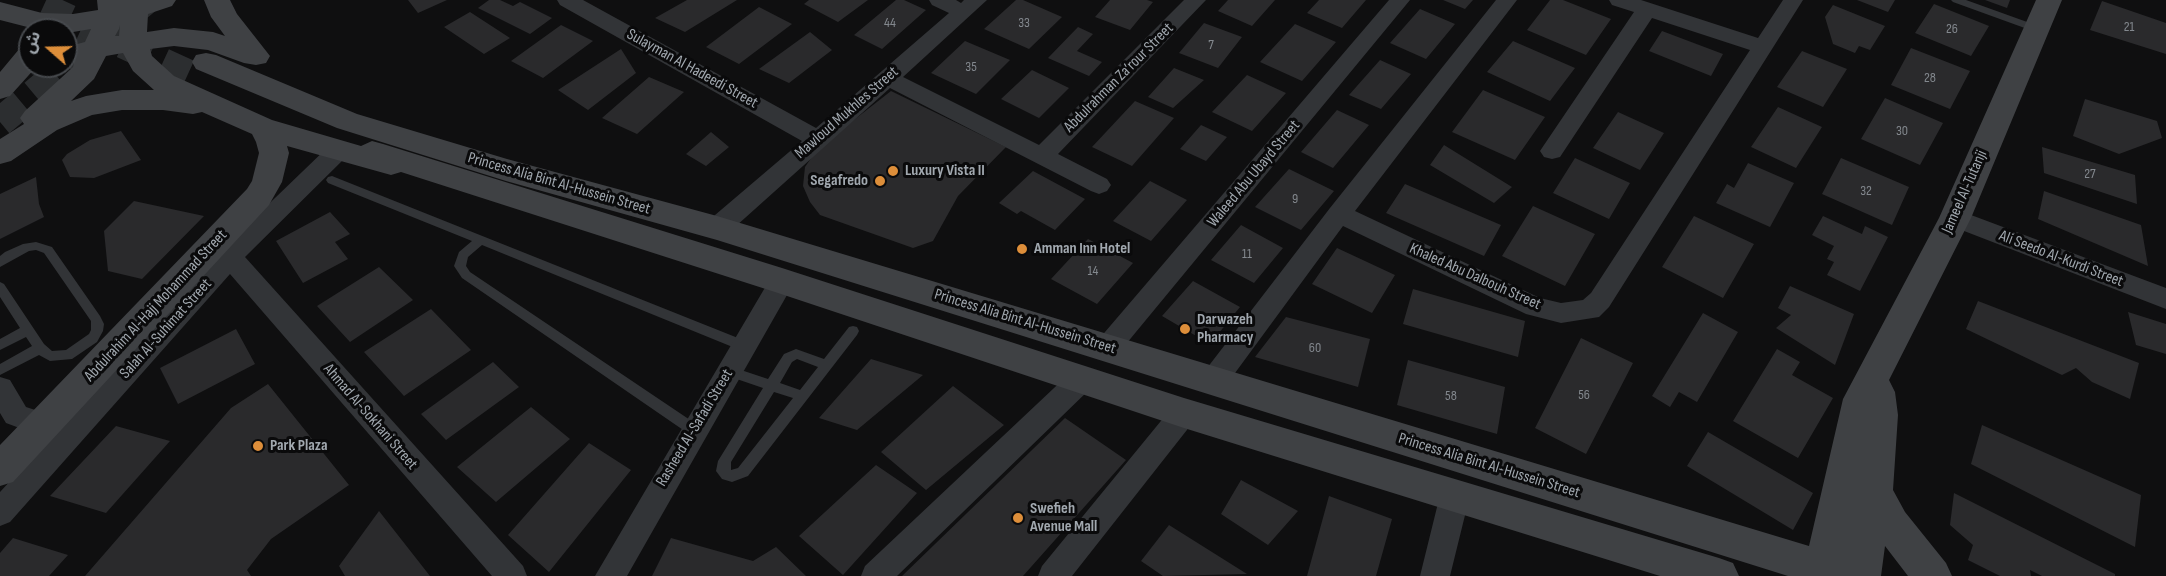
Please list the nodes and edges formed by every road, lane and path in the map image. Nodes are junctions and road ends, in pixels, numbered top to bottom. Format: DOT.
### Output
graph roads {
  1 [pos="163,0"];
  2 [pos="217,0"];
  3 [pos="567,0"];
  4 [pos="939,0"];
  5 [pos="1196,0"];
  6 [pos="1400,0"];
  7 [pos="1507,0"];
  8 [pos="1619,0"];
  9 [pos="1792,0"];
  10 [pos="1956,0"];
  11 [pos="2049,0"];
  12 [pos="970,6"];
  13 [pos="122,7"];
  14 [pos="1647,9"];
  15 [pos="23,14"];
  16 [pos="2037,29"];
  17 [pos="134,42"];
  18 [pos="1763,47"];
  19 [pos="96,48"];
  20 [pos="78,53"];
  21 [pos="257,61"];
  22 [pos="197,68"];
  23 [pos="18,69"];
  24 [pos="18,77"];
  25 [pos="888,78"];
  26 [pos="3,86"];
  27 [pos="216,106"];
  28 [pos="262,127"];
  29 [pos="817,139"];
  30 [pos="0,149"];
  31 [pos="338,151"];
  32 [pos="1552,151"];
  33 [pos="0,153"];
  34 [pos="1042,155"];
  35 [pos="332,180"];
  36 [pos="499,180"];
  37 [pos="1099,185"];
  38 [pos="1340,214"];
  39 [pos="1955,218"];
  40 [pos="717,228"];
  41 [pos="481,240"];
  42 [pos="230,257"];
  43 [pos="0,262"];
  44 [pos="782,281"];
  45 [pos="0,287"];
  46 [pos="2166,299"];
  47 [pos="28,330"];
  48 [pos="853,331"];
  49 [pos="0,345"];
  50 [pos="744,346"];
  51 [pos="1108,347"];
  52 [pos="40,348"];
  53 [pos="80,364"];
  54 [pos="827,365"];
  55 [pos="0,370"];
  56 [pos="729,371"];
  57 [pos="1081,380"];
  58 [pos="1214,380"];
  59 [pos="1872,381"];
  60 [pos="771,385"];
  61 [pos="0,388"];
  62 [pos="803,396"];
  63 [pos="1184,413"];
  64 [pos="57,430"];
  65 [pos="694,430"];
  66 [pos="0,470"];
  67 [pos="1874,492"];
  68 [pos="1455,495"];
  69 [pos="0,513"];
  70 [pos="1830,573"];
  71 [pos="512,576"];
  72 [pos="610,576"];
  73 [pos="876,576"];
  74 [pos="1053,576"];
  75 [pos="1435,576"];
  76 [pos="1719,576"];
  77 [pos="1861,576"];
  78 [pos="1932,576"];
  1 -- 13 [label="street"];
  2 -- 21 [label="street"];
  3 -- 29 [label="street, Sulayman Al Hadeedi Street"];
  4 -- 12 [label="street"];
  5 -- 34 [label="street, Abdulrahman Za’rour Street"];
  6 -- 51 [label="street, Waleed Abu Ubayd Street"];
  7 -- 38 [label="street"];
  8 -- 14 [label="street"];
  9 -- 18 [label="street, Khaled Abu Dalbouh Street"];
  10 -- 16 [label="lane"];
  11 -- 16 [label="street, Jameel Al-Tutanji"];
  12 -- 25 [label="street, Mawloud Mukhles Street"];
  13 -- 15 [label="street"];
  13 -- 17 [label="street"];
  13 -- 19 [label="street"];
  14 -- 18 [label="street"];
  14 -- 32 [label="street"];
  16 -- 39 [label="street, Jameel Al-Tutanji"];
  17 -- 19 [label="street"];
  17 -- 21 [label="street"];
  17 -- 27 [label="street"];
  18 -- 38 [label="street, Khaled Abu Dalbouh Street"];
  19 -- 20 [label="street"];
  19 -- 30 [label="street"];
  21 -- 36 [label="street"];
  22 -- 36 [label="street, Princess Alia Bint Al-Hussein Street"];
  23 -- 26 [label="street"];
  24 -- 26 [label="street"];
  25 -- 29 [label="street, Mawloud Mukhles Street"];
  25 -- 34 [label="street"];
  27 -- 28 [label="street"];
  27 -- 33 [label="street"];
  28 -- 31 [label="street"];
  28 -- 53 [label="street, Abdulrahim Al-Hajj Mohammad Street"];
  29 -- 40 [label="street, Mawloud Mukhles Street"];
  31 -- 36 [label="street"];
  31 -- 42 [label="street, Salah Al-Suhimat Street"];
  34 -- 37 [label="street"];
  35 -- 41 [label="lane"];
  36 -- 40 [label="street, Princess Alia Bint Al-Hussein Street"];
  36 -- 44 [label="street, Princess Alia Bint Al-Hussein Street"];
  38 -- 58 [label="street"];
  39 -- 46 [label="street, Ali Seedo Al-Kurdi Street"];
  39 -- 59 [label="street, Jameel Al-Tutanji"];
  40 -- 51 [label="street, Princess Alia Bint Al-Hussein Street"];
  41 -- 50 [label="lane"];
  41 -- 65 [label="lane"];
  42 -- 64 [label="street, Salah Al-Suhimat Street"];
  42 -- 71 [label="street, Ahmad Al-Sokhani Street"];
  43 -- 53 [label="lane"];
  44 -- 50 [label="street, Rasheed Al-Safadi Street"];
  44 -- 57 [label="street, Princess Alia Bint Al-Hussein Street"];
  45 -- 47 [label="lane"];
  47 -- 49 [label="lane"];
  47 -- 52 [label="lane"];
  48 -- 54 [label="lane"];
  50 -- 56 [label="street, Rasheed Al-Safadi Street"];
  51 -- 58 [label="street, Princess Alia Bint Al-Hussein Street"];
  52 -- 53 [label="lane"];
  52 -- 55 [label="lane"];
  53 -- 64 [label="street, Abdulrahim Al-Hajj Mohammad Street"];
  54 -- 60 [label="lane"];
  54 -- 62 [label="lane"];
  56 -- 60 [label="lane"];
  56 -- 65 [label="street, Rasheed Al-Safadi Street"];
  57 -- 63 [label="street, Princess Alia Bint Al-Hussein Street"];
  57 -- 73 [label="street"];
  58 -- 70 [label="street, Princess Alia Bint Al-Hussein Street"];
  59 -- 67 [label="street"];
  59 -- 70 [label="street, Jameel Al-Tutanji"];
  60 -- 62 [label="lane"];
  60 -- 62 [label="lane"];
  61 -- 64 [label="street"];
  63 -- 68 [label="street, Princess Alia Bint Al-Hussein Street"];
  63 -- 74 [label="street"];
  64 -- 66 [label="street, Abdulrahim Al-Hajj Mohammad Street"];
  64 -- 69 [label="street, Salah Al-Suhimat Street"];
  65 -- 72 [label="street, Rasheed Al-Safadi Street"];
  67 -- 77 [label="street"];
  67 -- 78 [label="street"];
  68 -- 75 [label="street"];
  68 -- 76 [label="street, Princess Alia Bint Al-Hussein Street"];
}
